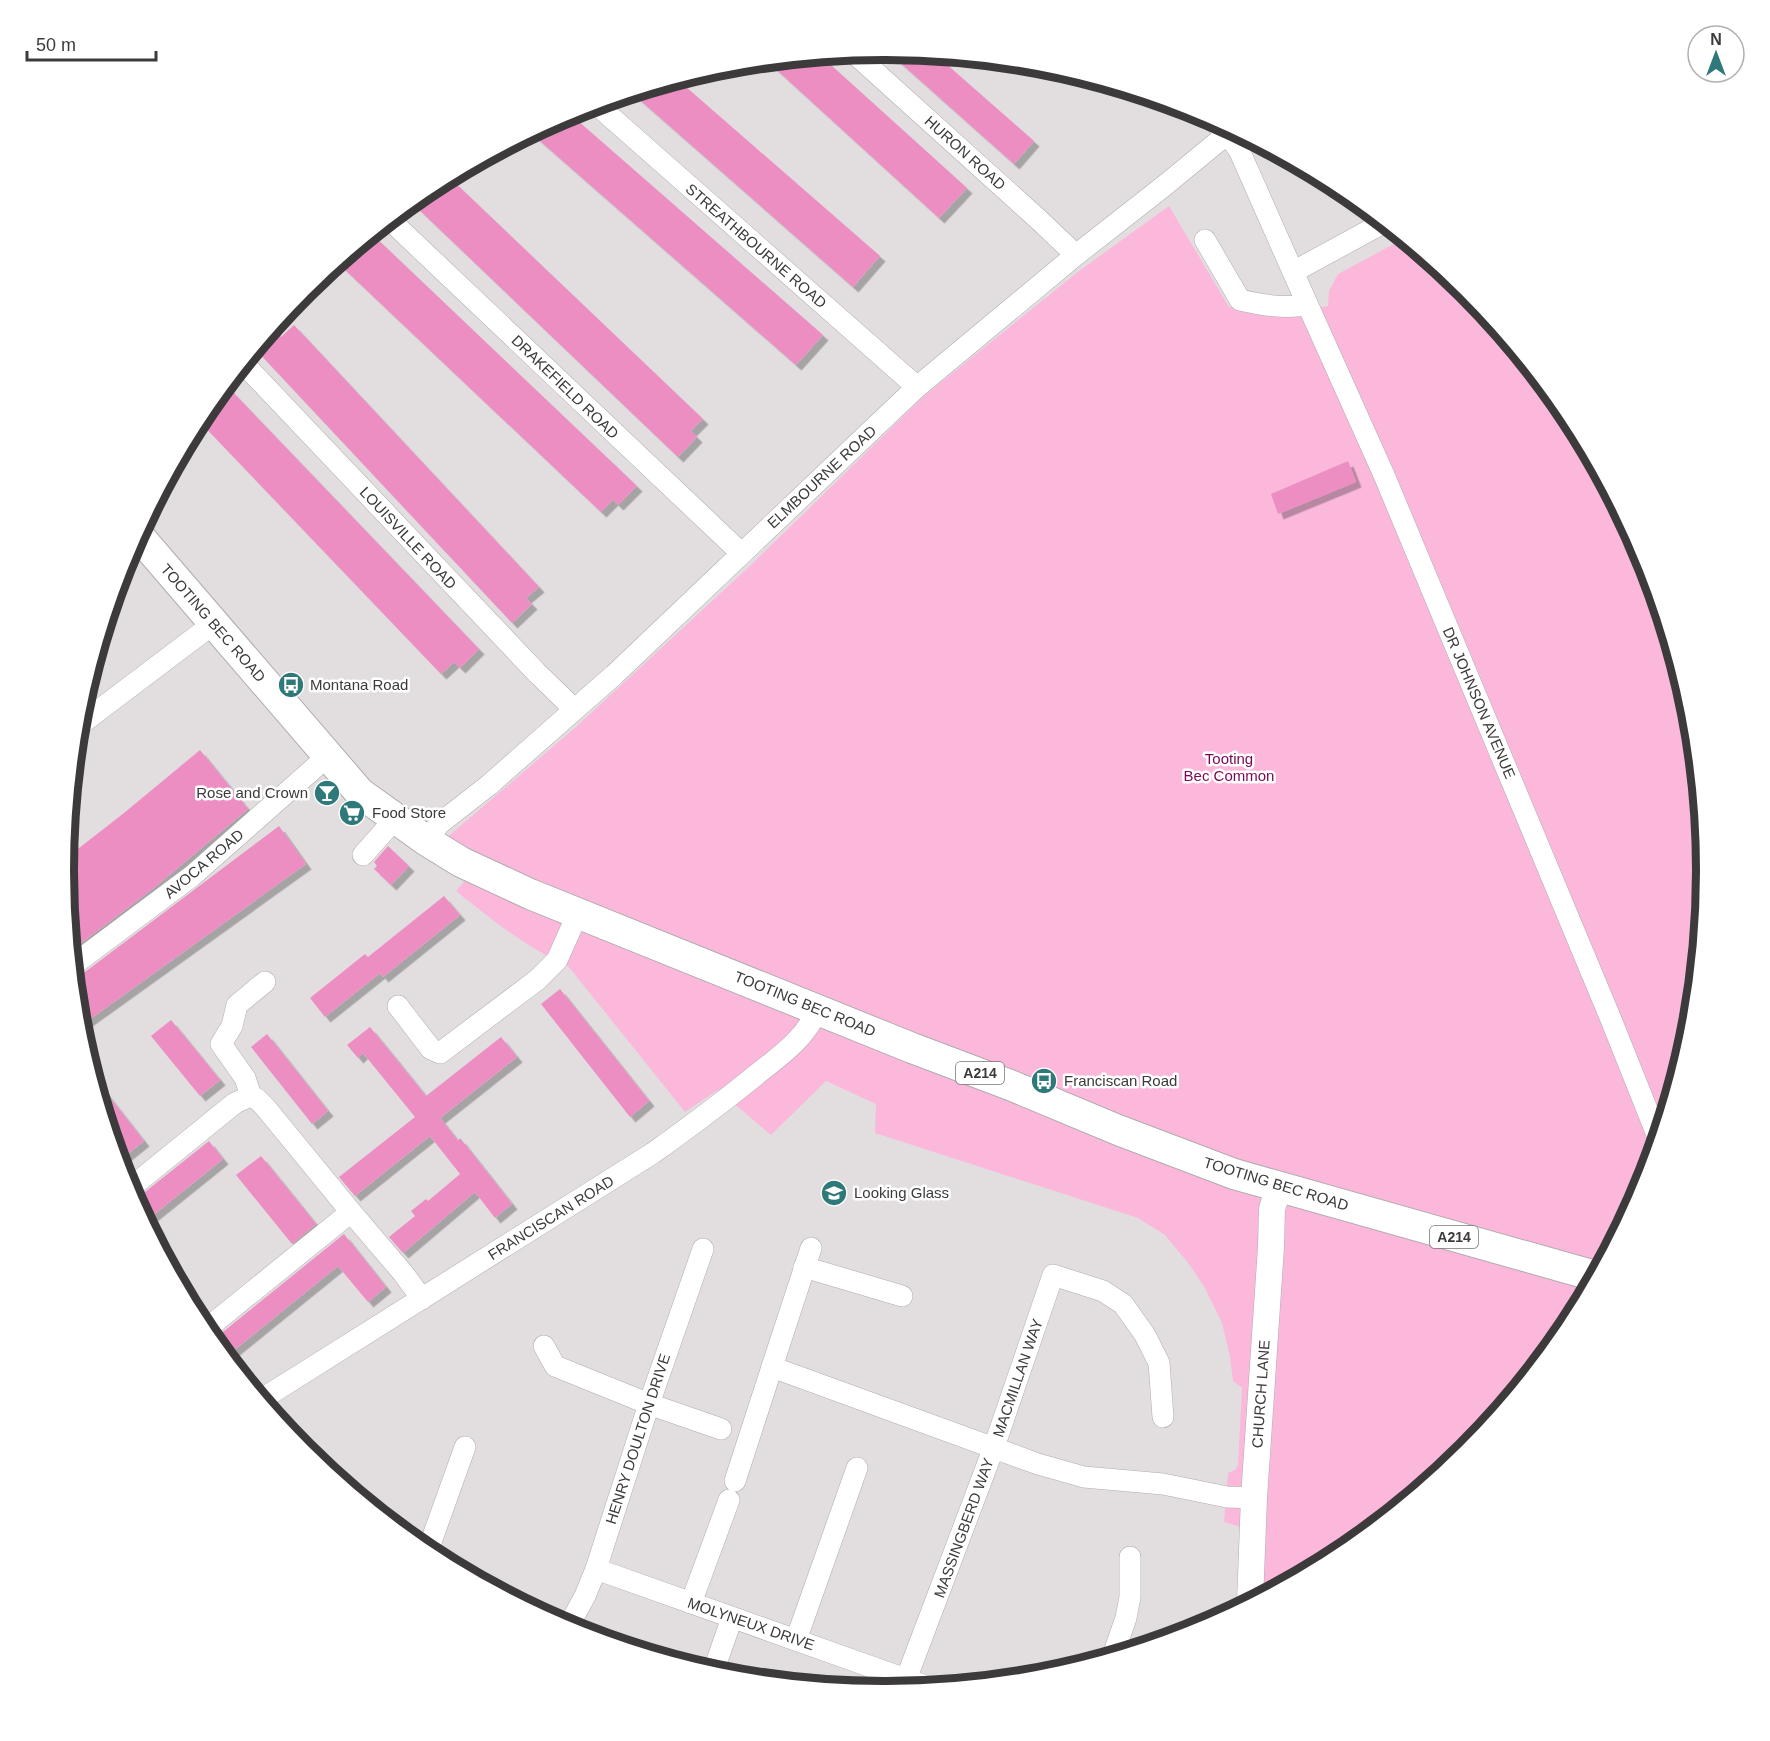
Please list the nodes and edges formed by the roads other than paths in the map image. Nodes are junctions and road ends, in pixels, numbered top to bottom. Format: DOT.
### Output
graph roads {
  1 [pos="864,61"];
  2 [pos="604,111"];
  3 [pos="1225,136"];
  4 [pos="1233,139"];
  5 [pos="395,225"];
  6 [pos="1377,226"];
  7 [pos="1205,240"];
  8 [pos="1076,255"];
  9 [pos="1293,272"];
  10 [pos="1307,305"];
  11 [pos="249,369"];
  12 [pos="916,387"];
  13 [pos="144,542"];
  14 [pos="741,553"];
  15 [pos="213,624"];
  16 [pos="574,709"];
  17 [pos="89,718"];
  18 [pos="328,756"];
  19 [pos="395,819"];
  20 [pos="426,841"];
  21 [pos="363,855"];
  22 [pos="578,912"];
  23 [pos="79,960"];
  24 [pos="265,982"];
  25 [pos="398,1006"];
  26 [pos="818,1009"];
  27 [pos="251,1096"];
  28 [pos="1654,1126"];
  29 [pos="137,1183"];
  30 [pos="1279,1186"];
  31 [pos="351,1212"];
  32 [pos="702,1249"];
  33 [pos="1588,1274"];
  34 [pos="902,1296"];
  35 [pos="422,1299"];
  36 [pos="213,1324"];
  37 [pos="544,1346"];
  38 [pos="772,1367"];
  39 [pos="268,1395"];
  40 [pos="649,1404"];
  41 [pos="1163,1417"];
  42 [pos="721,1429"];
  43 [pos="465,1447"];
  44 [pos="994,1447"];
  45 [pos="857,1468"];
  46 [pos="1254,1498"];
  47 [pos="432,1542"];
  48 [pos="1130,1557"];
  49 [pos="596,1569"];
  50 [pos="1250,1593"];
  51 [pos="691,1603"];
  52 [pos="572,1618"];
  53 [pos="732,1618"];
  54 [pos="796,1640"];
  55 [pos="1116,1647"];
  56 [pos="716,1663"];
  57 [pos="906,1680"];
  58 [pos="894,1681"];
  1 -- 8 [label="street, HURON ROAD"];
  2 -- 12 [label="street, STREATHBOURNE ROAD"];
  3 -- 8 [label="street, ELMBOURNE ROAD"];
  4 -- 9 [label="street, DR JOHNSON AVENUE"];
  5 -- 14 [label="street, DRAKEFIELD ROAD"];
  6 -- 9 [label="street"];
  7 -- 10 [label="street"];
  8 -- 12 [label="street, ELMBOURNE ROAD"];
  9 -- 10 [label="street, DR JOHNSON AVENUE"];
  10 -- 28 [label="street, DR JOHNSON AVENUE"];
  11 -- 16 [label="street, LOUISVILLE ROAD"];
  12 -- 14 [label="street, ELMBOURNE ROAD"];
  13 -- 15 [label="highway, TOOTING BEC ROAD / A214"];
  14 -- 16 [label="street, ELMBOURNE ROAD"];
  15 -- 17 [label="street"];
  15 -- 18 [label="highway, TOOTING BEC ROAD / A214"];
  16 -- 20 [label="street, ELMBOURNE ROAD"];
  18 -- 19 [label="highway, TOOTING BEC ROAD / A214"];
  18 -- 23 [label="street, AVOCA ROAD"];
  19 -- 20 [label="highway, TOOTING BEC ROAD / A214"];
  19 -- 21 [label="street"];
  20 -- 22 [label="highway, TOOTING BEC ROAD / A214"];
  22 -- 25 [label="street"];
  22 -- 26 [label="highway, TOOTING BEC ROAD / A214"];
  24 -- 27 [label="street"];
  26 -- 30 [label="highway, TOOTING BEC ROAD / A214"];
  26 -- 35 [label="street, FRANCISCAN ROAD"];
  27 -- 29 [label="street"];
  27 -- 31 [label="street"];
  30 -- 33 [label="highway, TOOTING BEC ROAD / A214"];
  30 -- 46 [label="main road, CHURCH LANE"];
  31 -- 35 [label="street"];
  31 -- 36 [label="street"];
  32 -- 40 [label="street, HENRY DOULTON DRIVE"];
  34 -- 38 [label="street"];
  35 -- 39 [label="street, FRANCISCAN ROAD"];
  37 -- 40 [label="street"];
  38 -- 44 [label="street, MACMILLAN WAY"];
  38 -- 51 [label="street"];
  40 -- 42 [label="street"];
  40 -- 49 [label="street, HENRY DOULTON DRIVE"];
  41 -- 44 [label="street, MACMILLAN WAY"];
  43 -- 47 [label="street"];
  44 -- 46 [label="street, MASSINGBERD WAY"];
  44 -- 57 [label="street, MASSINGBERD WAY"];
  45 -- 54 [label="street"];
  46 -- 50 [label="main road, CHURCH LANE"];
  48 -- 55 [label="street"];
  49 -- 51 [label="street, MOLYNEUX DRIVE"];
  49 -- 52 [label="street, HENRY DOULTON DRIVE"];
  51 -- 53 [label="street, MOLYNEUX DRIVE"];
  53 -- 54 [label="street, MOLYNEUX DRIVE"];
  53 -- 56 [label="street"];
  54 -- 58 [label="street, MOLYNEUX DRIVE"];
}
